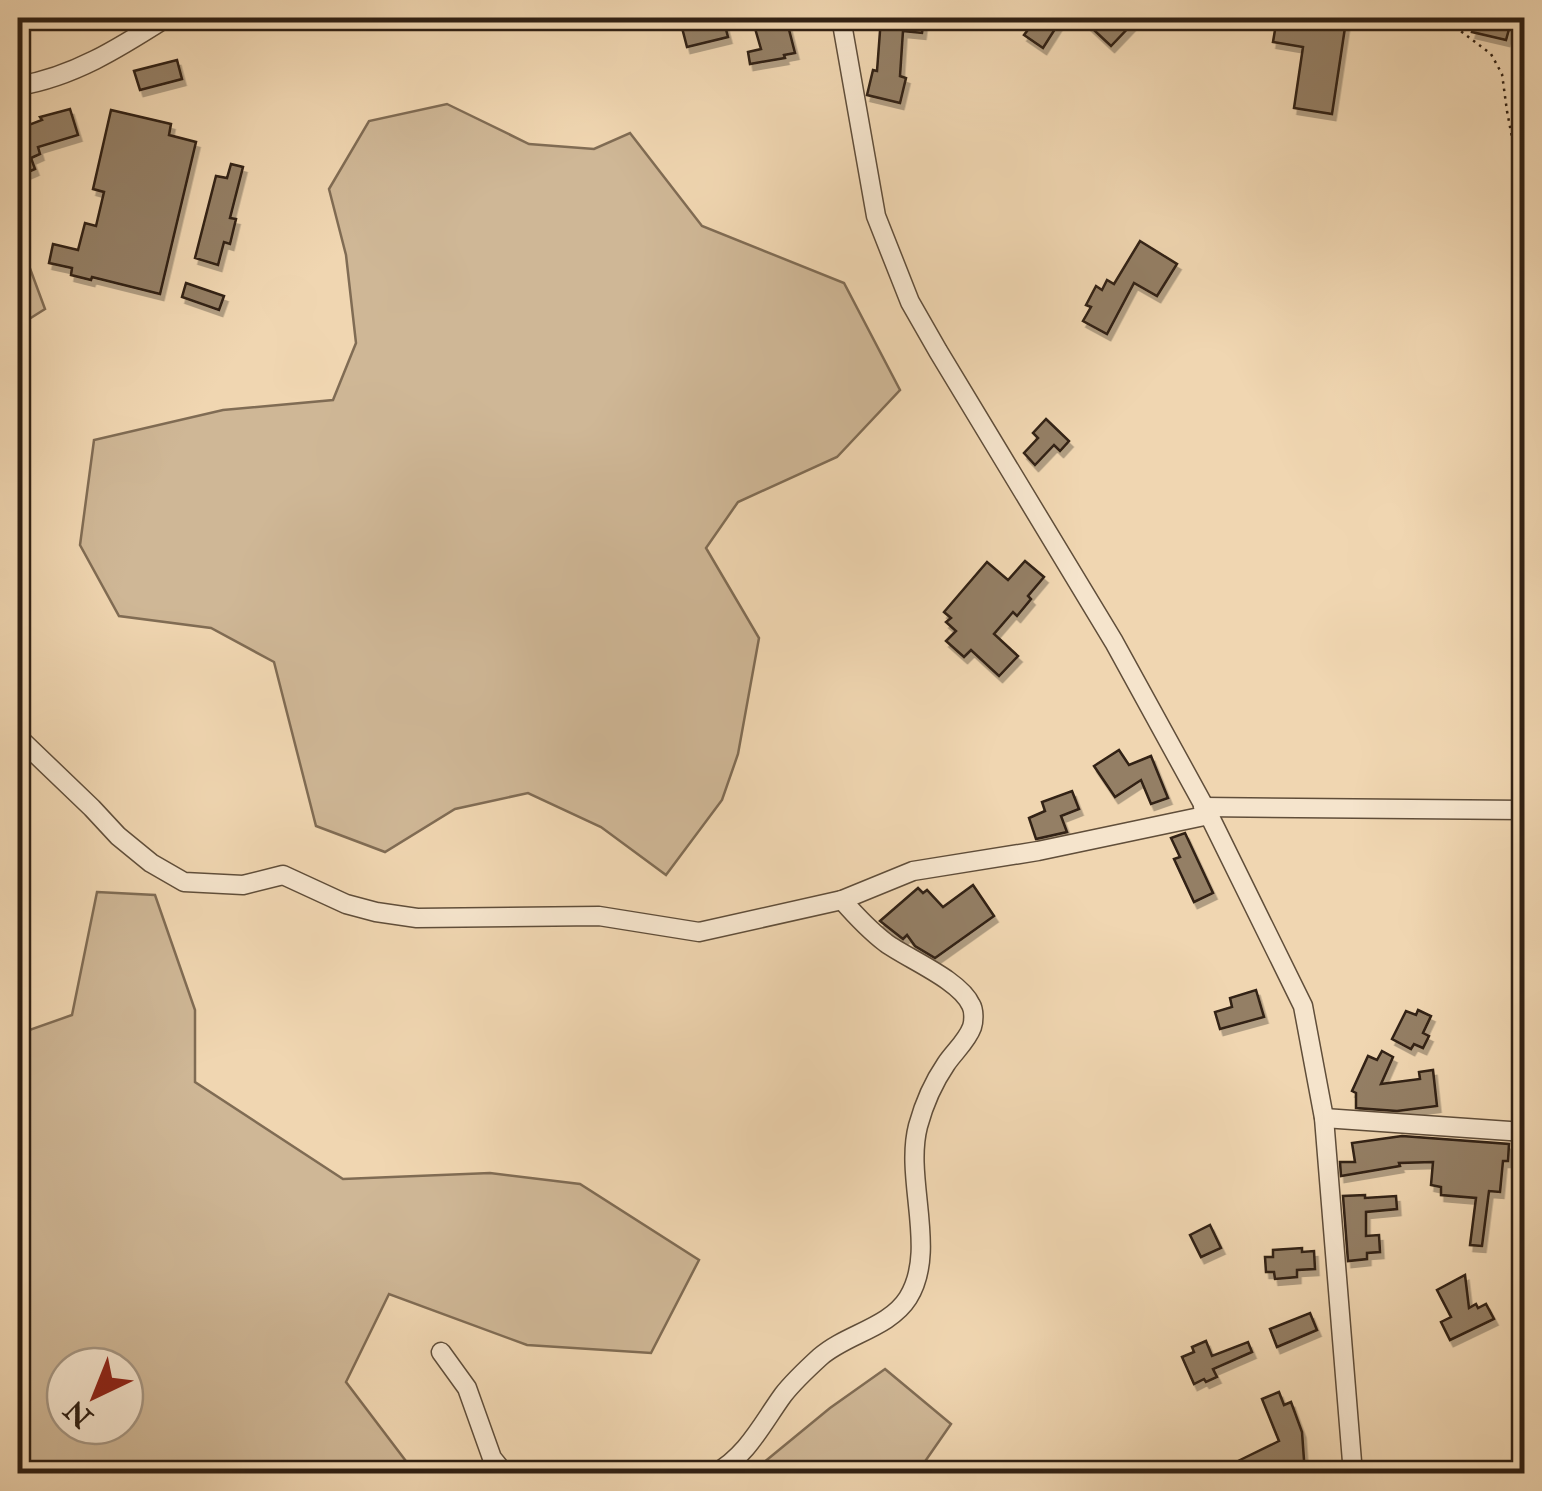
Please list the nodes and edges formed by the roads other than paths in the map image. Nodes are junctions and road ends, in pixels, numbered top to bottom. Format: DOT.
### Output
graph roads {
  1 [pos="166,18"];
  2 [pos="841,18"];
  3 [pos="18,86"];
  4 [pos="18,737"];
  5 [pos="1524,810"];
  6 [pos="1206,811"];
  7 [pos="842,900"];
  8 [pos="1324,1118"];
  9 [pos="1524,1132"];
  10 [pos="442,1352"];
  11 [pos="505,1474"];
  12 [pos="714,1474"];
  13 [pos="1353,1474"];
  1 -- 3 [label="street"];
  2 -- 6 [label="street"];
  4 -- 7 [label="street"];
  5 -- 6 [label="street"];
  6 -- 7 [label="street"];
  6 -- 8 [label="street"];
  7 -- 12 [label="street"];
  8 -- 9 [label="street"];
  8 -- 13 [label="street"];
  10 -- 11 [label="street"];
}
